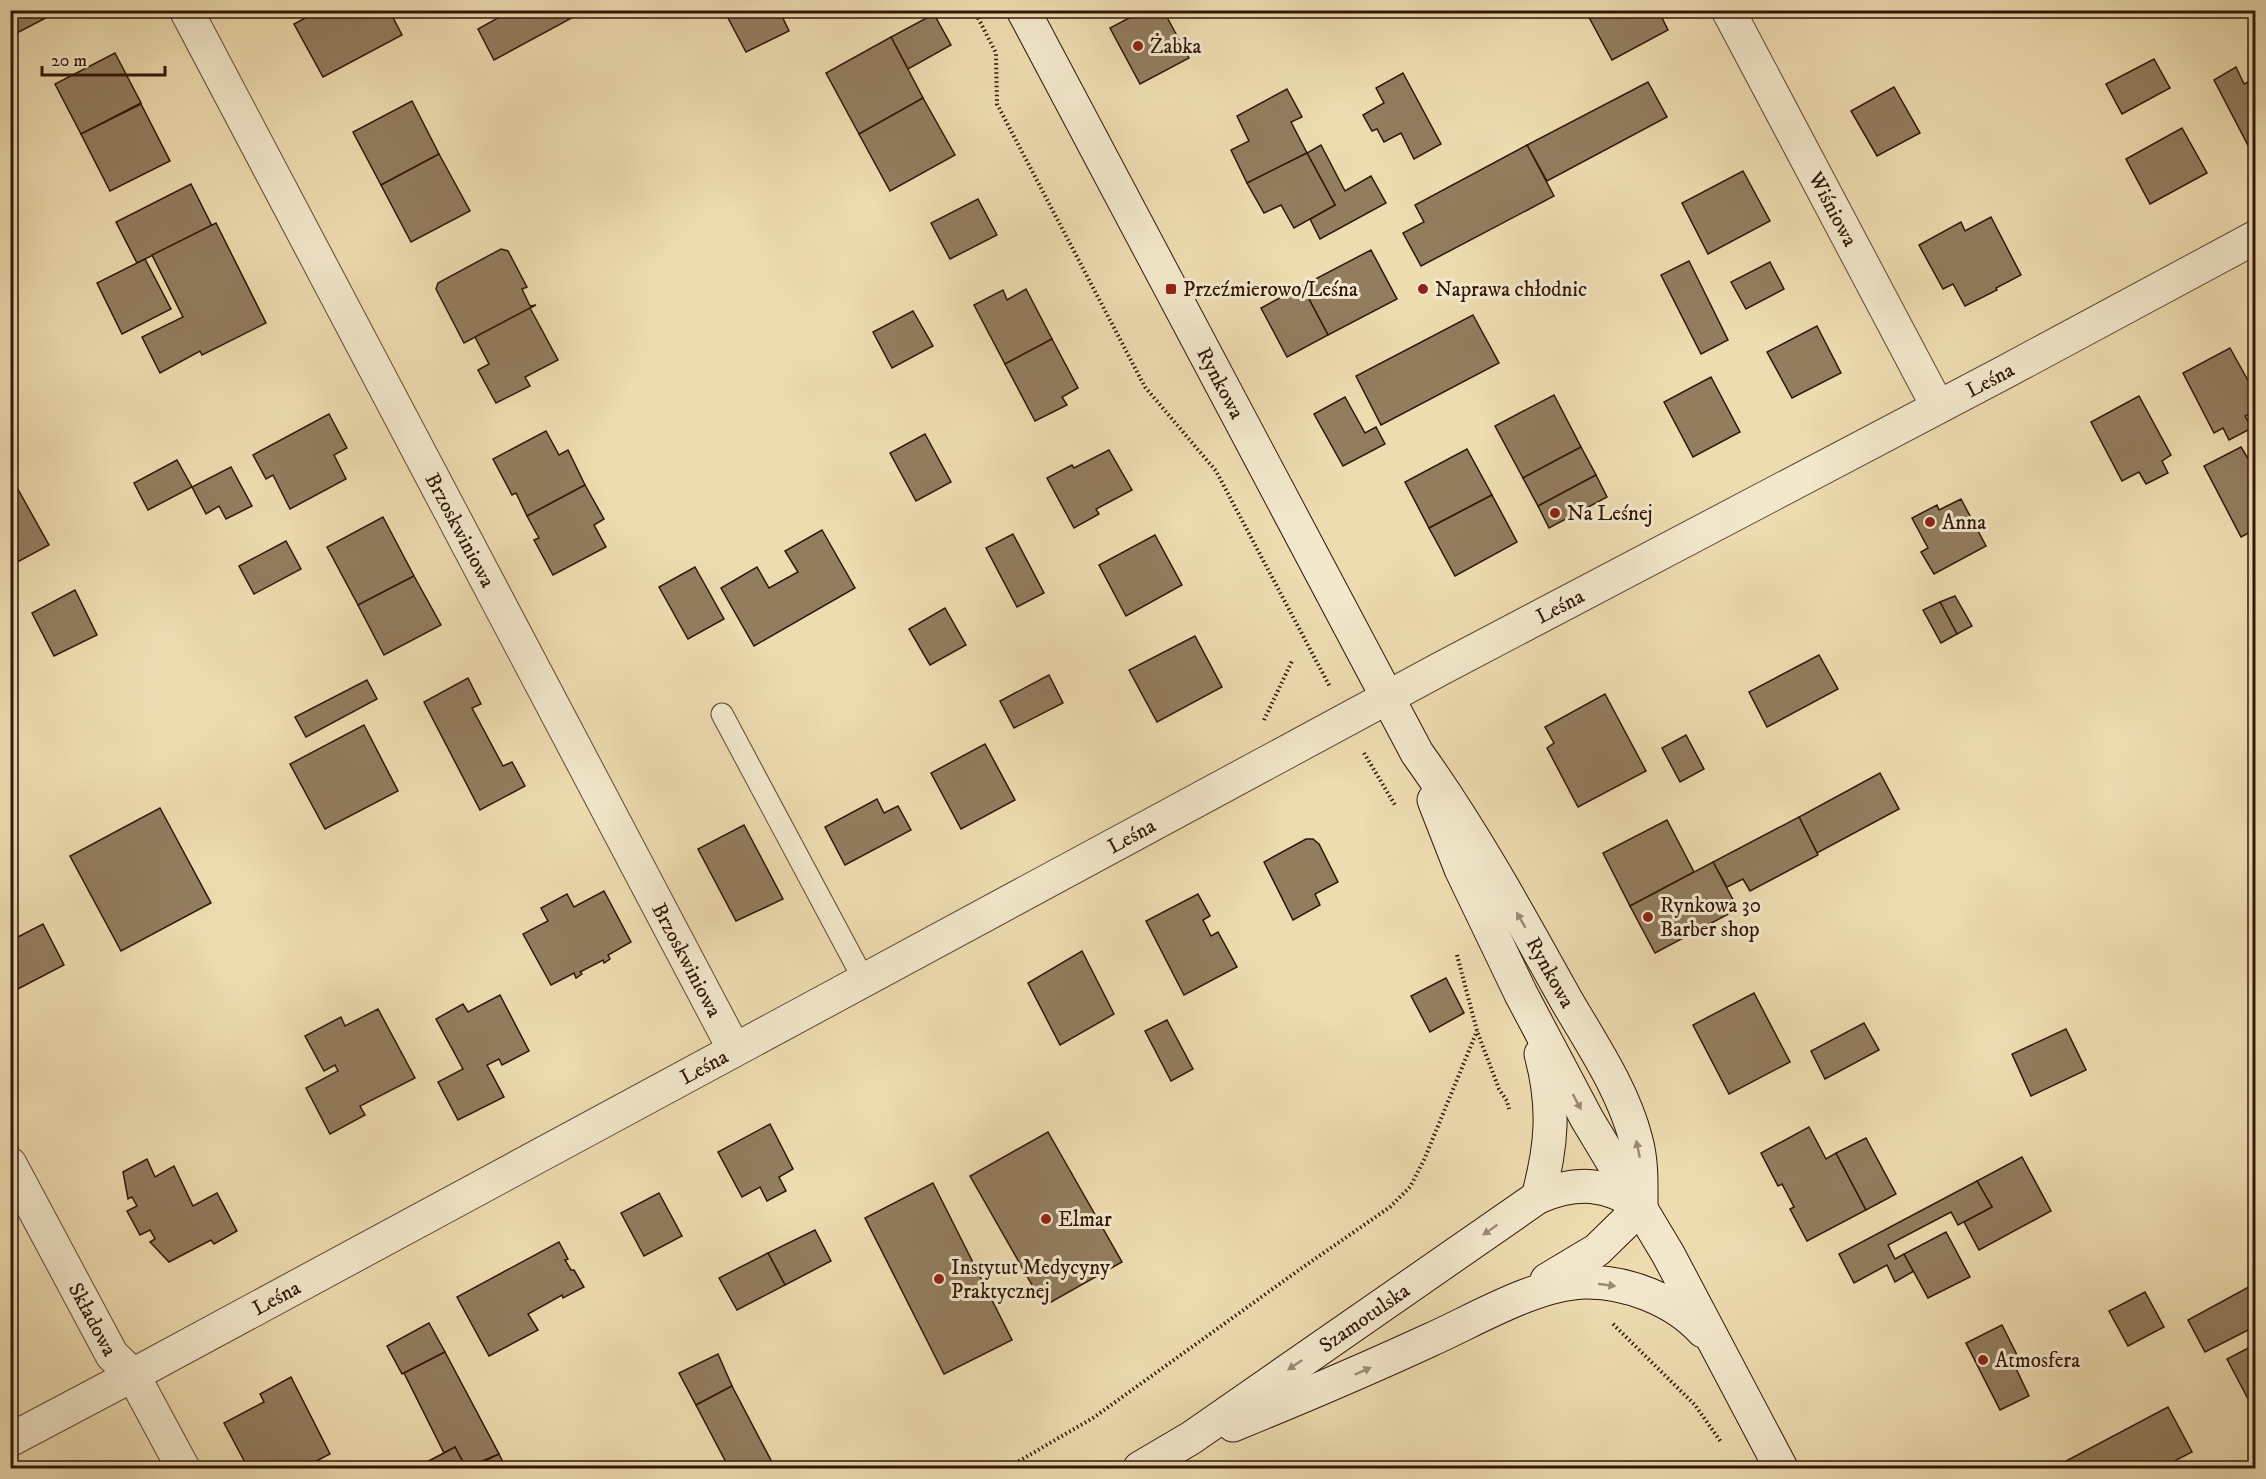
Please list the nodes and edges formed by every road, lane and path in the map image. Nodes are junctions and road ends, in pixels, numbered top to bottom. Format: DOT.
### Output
graph roads {
  1 [pos="186,10"];
  2 [pos="974,10"];
  3 [pos="1023,10"];
  4 [pos="1728,10"];
  5 [pos="2256,237"];
  6 [pos="1938,407"];
  7 [pos="1292,661"];
  8 [pos="1334,694"];
  9 [pos="1387,697"];
  10 [pos="722,714"];
  11 [pos="1262,724"];
  12 [pos="1417,753"];
  13 [pos="1454,947"];
  14 [pos="864,980"];
  15 [pos="1521,994"];
  16 [pos="1477,1031"];
  17 [pos="734,1049"];
  18 [pos="1498,1089"];
  19 [pos="10,1164"];
  20 [pos="1538,1197"];
  21 [pos="1641,1207"];
  22 [pos="1529,1295"];
  23 [pos="1608,1318"];
  24 [pos="1714,1342"];
  25 [pos="133,1375"];
  26 [pos="1191,1438"];
  27 [pos="10,1440"];
  28 [pos="1726,1448"];
  29 [pos="183,1468"];
  30 [pos="1007,1468"];
  31 [pos="1140,1468"];
  32 [pos="1781,1468"];
  1 -- 17 [label="street, Brzoskwiniowa"];
  2 -- 8 [label="path"];
  3 -- 9 [label="street, Rynkowa"];
  4 -- 6 [label="street, Wiśniowa"];
  5 -- 6 [label="street, Leśna"];
  6 -- 9 [label="street, Leśna"];
  7 -- 11 [label="path"];
  9 -- 12 [label="street, Rynkowa"];
  9 -- 14 [label="street, Leśna"];
  10 -- 14 [label="lane"];
  12 -- 15 [label="street, Rynkowa"];
  21 -- 12 [label="street, Rynkowa, one-way"];
  13 -- 16 [label="path"];
  14 -- 17 [label="street, Leśna"];
  15 -- 20 [label="street"];
  15 -- 21 [label="street, Rynkowa, one-way"];
  16 -- 18 [label="path"];
  16 -- 30 [label="path"];
  17 -- 25 [label="street, Leśna"];
  19 -- 25 [label="street, Składowa"];
  20 -- 21 [label="street, Szamotulska"];
  20 -- 26 [label="street, Szamotulska, one-way"];
  21 -- 22 [label="street, Szamotulska"];
  21 -- 24 [label="street, Rynkowa"];
  22 -- 24 [label="street, Szamotulska, one-way"];
  26 -- 22 [label="street, Szamotulska, one-way"];
  23 -- 28 [label="path"];
  24 -- 32 [label="street, Rynkowa"];
  25 -- 27 [label="street, Leśna"];
  25 -- 29 [label="street, Składowa"];
  26 -- 31 [label="street, Szamotulska"];
}
